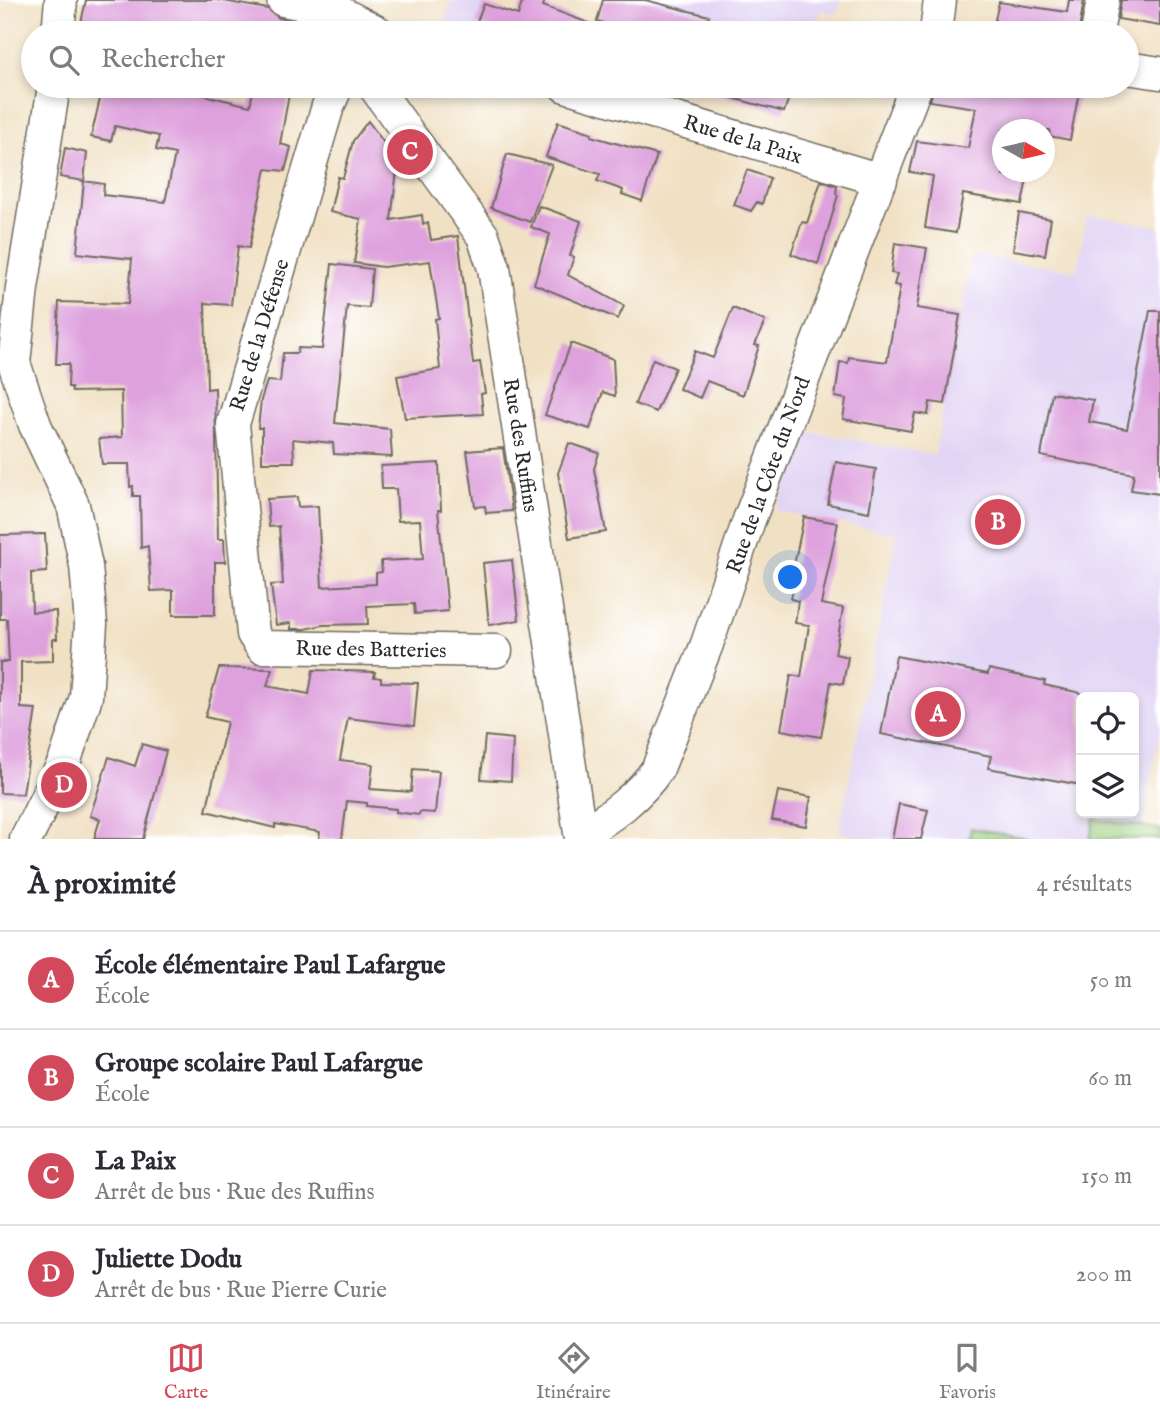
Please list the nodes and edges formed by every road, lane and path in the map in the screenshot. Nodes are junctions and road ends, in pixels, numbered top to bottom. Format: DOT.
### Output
graph roads {
  1 [pos="61,0"];
  2 [pos="283,0"];
  3 [pos="940,0"];
  4 [pos="1103,0"];
  5 [pos="352,17"];
  6 [pos="59,21"];
  7 [pos="937,21"];
  8 [pos="1099,21"];
  9 [pos="1139,70"];
  10 [pos="1160,73"];
  11 [pos="52,98"];
  12 [pos="332,98"];
  13 [pos="383,98"];
  14 [pos="605,98"];
  15 [pos="912,98"];
  16 [pos="881,180"];
  17 [pos="253,634"];
  18 [pos="496,651"];
  19 [pos="580,836"];
  20 [pos="26,839"];
  1 -- 6 [label="street"];
  2 -- 5 [label="street"];
  3 -- 7 [label="street"];
  4 -- 8 [label="street"];
  9 -- 10 [label="street"];
  11 -- 20 [label="street"];
  12 -- 17 [label="street, Rue de la Défense"];
  13 -- 19 [label="street, Rue des Ruffins"];
  14 -- 16 [label="street, Rue de la Paix"];
  15 -- 16 [label="street, Rue de la Côte du Nord"];
  16 -- 19 [label="street, Rue de la Côte du Nord"];
  17 -- 18 [label="street, Rue des Batteries"];
}
